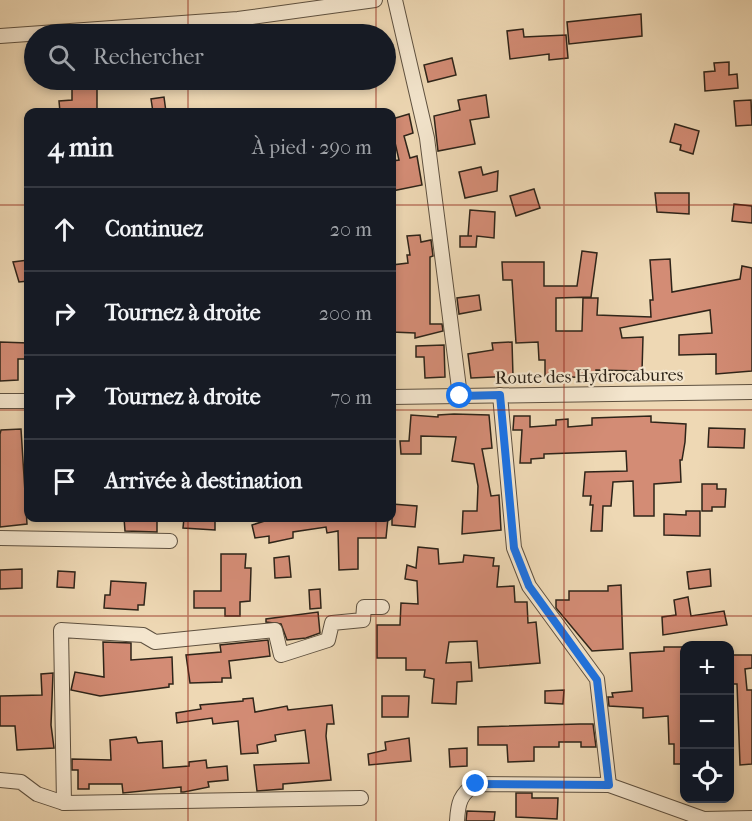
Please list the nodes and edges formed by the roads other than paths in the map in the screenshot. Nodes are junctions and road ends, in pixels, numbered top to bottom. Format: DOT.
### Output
graph roads {
  1 [pos="375,0"];
  2 [pos="395,0"];
  3 [pos="168,24"];
  4 [pos="24,34"];
  5 [pos="0,36"];
  6 [pos="752,392"];
  7 [pos="500,395"];
  8 [pos="460,396"];
  9 [pos="396,397"];
  10 [pos="24,400"];
  11 [pos="0,401"];
  12 [pos="0,538"];
  13 [pos="170,541"];
  14 [pos="382,607"];
  15 [pos="0,780"];
  16 [pos="609,785"];
  17 [pos="360,798"];
  18 [pos="64,803"];
  19 [pos="752,818"];
  20 [pos="457,821"];
  1 -- 3 [label="street"];
  2 -- 8 [label="street"];
  4 -- 5 [label="street"];
  6 -- 7 [label="street, Route des Hydrocabures"];
  7 -- 8 [label="street, Route des Hydrocabures"];
  7 -- 16 [label="street"];
  8 -- 9 [label="street, Route des Hydrocabures"];
  10 -- 11 [label="street"];
  12 -- 13 [label="street"];
  14 -- 18 [label="street"];
  15 -- 18 [label="street"];
  16 -- 19 [label="street"];
  16 -- 20 [label="street"];
  17 -- 18 [label="street"];
}
